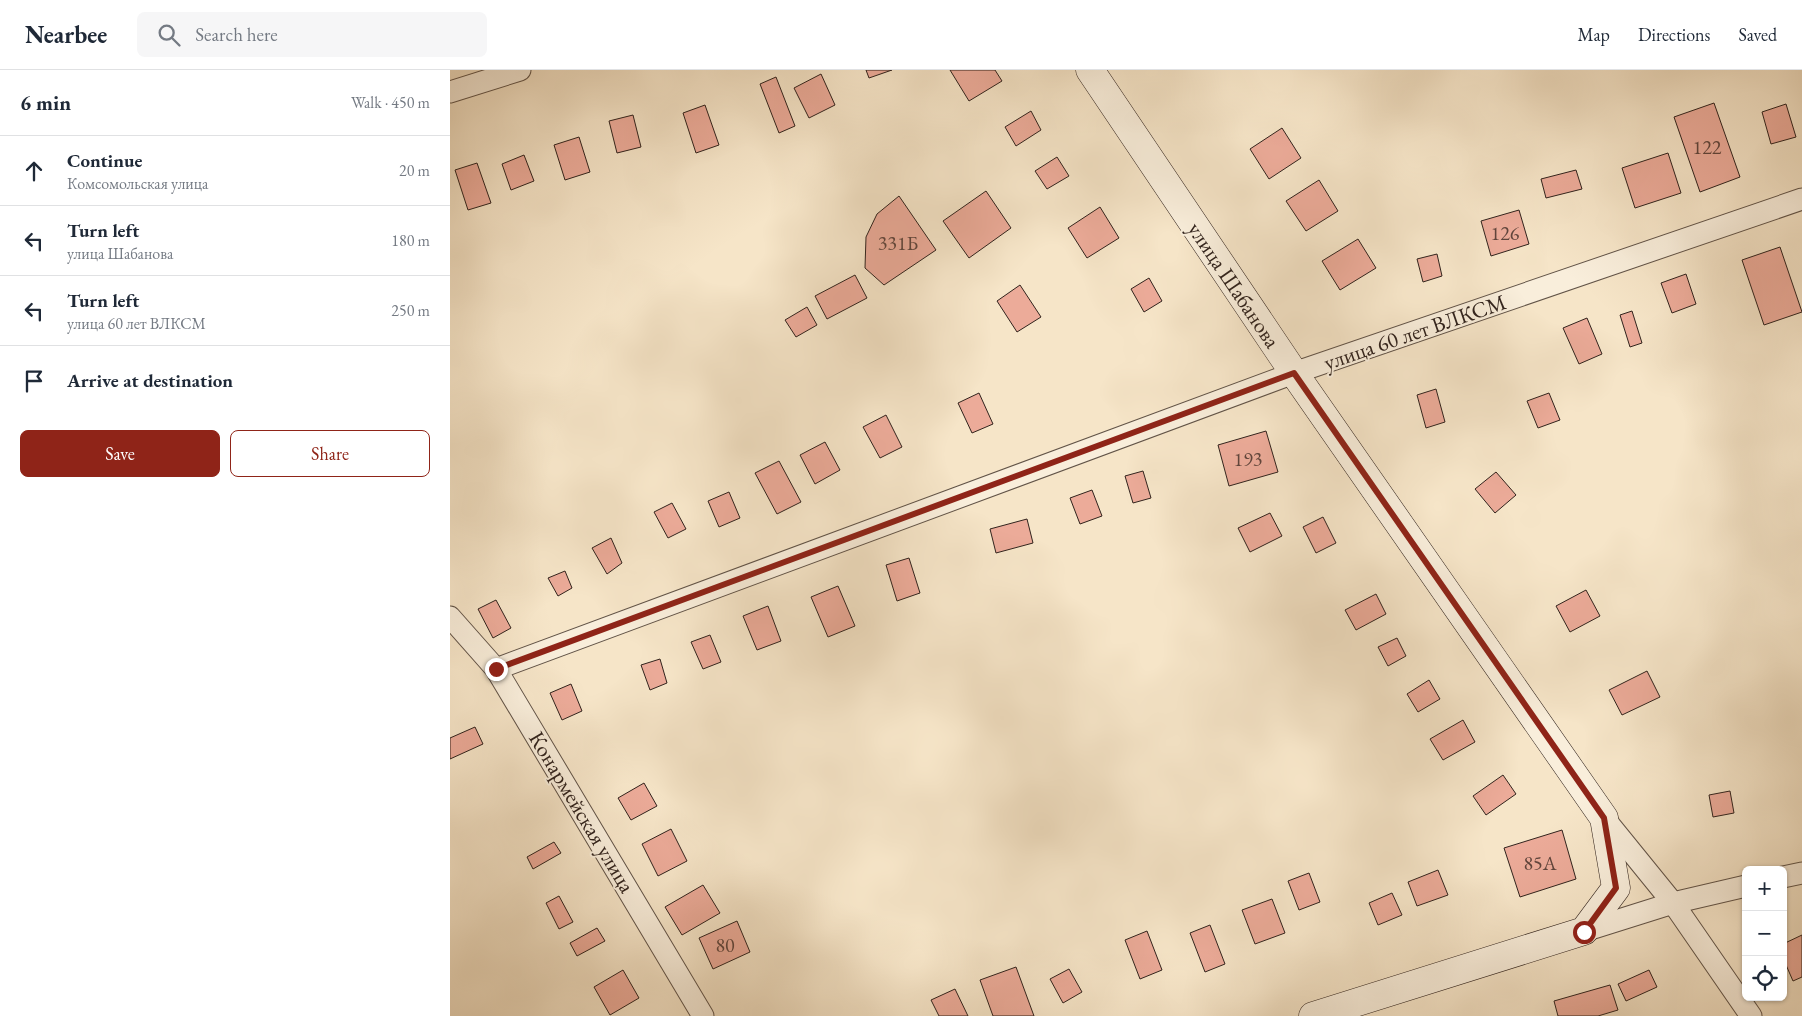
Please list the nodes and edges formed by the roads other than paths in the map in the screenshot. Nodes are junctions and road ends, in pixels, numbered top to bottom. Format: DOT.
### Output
graph roads {
  1 [pos="520,70"];
  2 [pos="1090,70"];
  3 [pos="450,92"];
  4 [pos="1802,199"];
  5 [pos="1294,373"];
  6 [pos="450,617"];
  7 [pos="496,669"];
  8 [pos="1604,818"];
  9 [pos="1802,873"];
  10 [pos="1787,876"];
  11 [pos="1742,887"];
  12 [pos="1673,903"];
  13 [pos="1584,932"];
  14 [pos="703,1016"];
  15 [pos="1313,1016"];
  16 [pos="1751,1016"];
  1 -- 3 [label="street"];
  2 -- 5 [label="street, улица Шабанова"];
  4 -- 5 [label="street, улица 60 лет ВЛКСМ"];
  5 -- 7 [label="street, улица 60 лет ВЛКСМ"];
  5 -- 8 [label="street, улица Шабанова"];
  6 -- 7 [label="street, Конармейская улица"];
  7 -- 14 [label="street, Конармейская улица"];
  8 -- 12 [label="street, улица Шабанова"];
  8 -- 13 [label="street, улица Шабанова"];
  9 -- 10 [label="street"];
  11 -- 12 [label="street"];
  12 -- 13 [label="street"];
  12 -- 16 [label="street, улица Шабанова"];
  13 -- 15 [label="street"];
}
